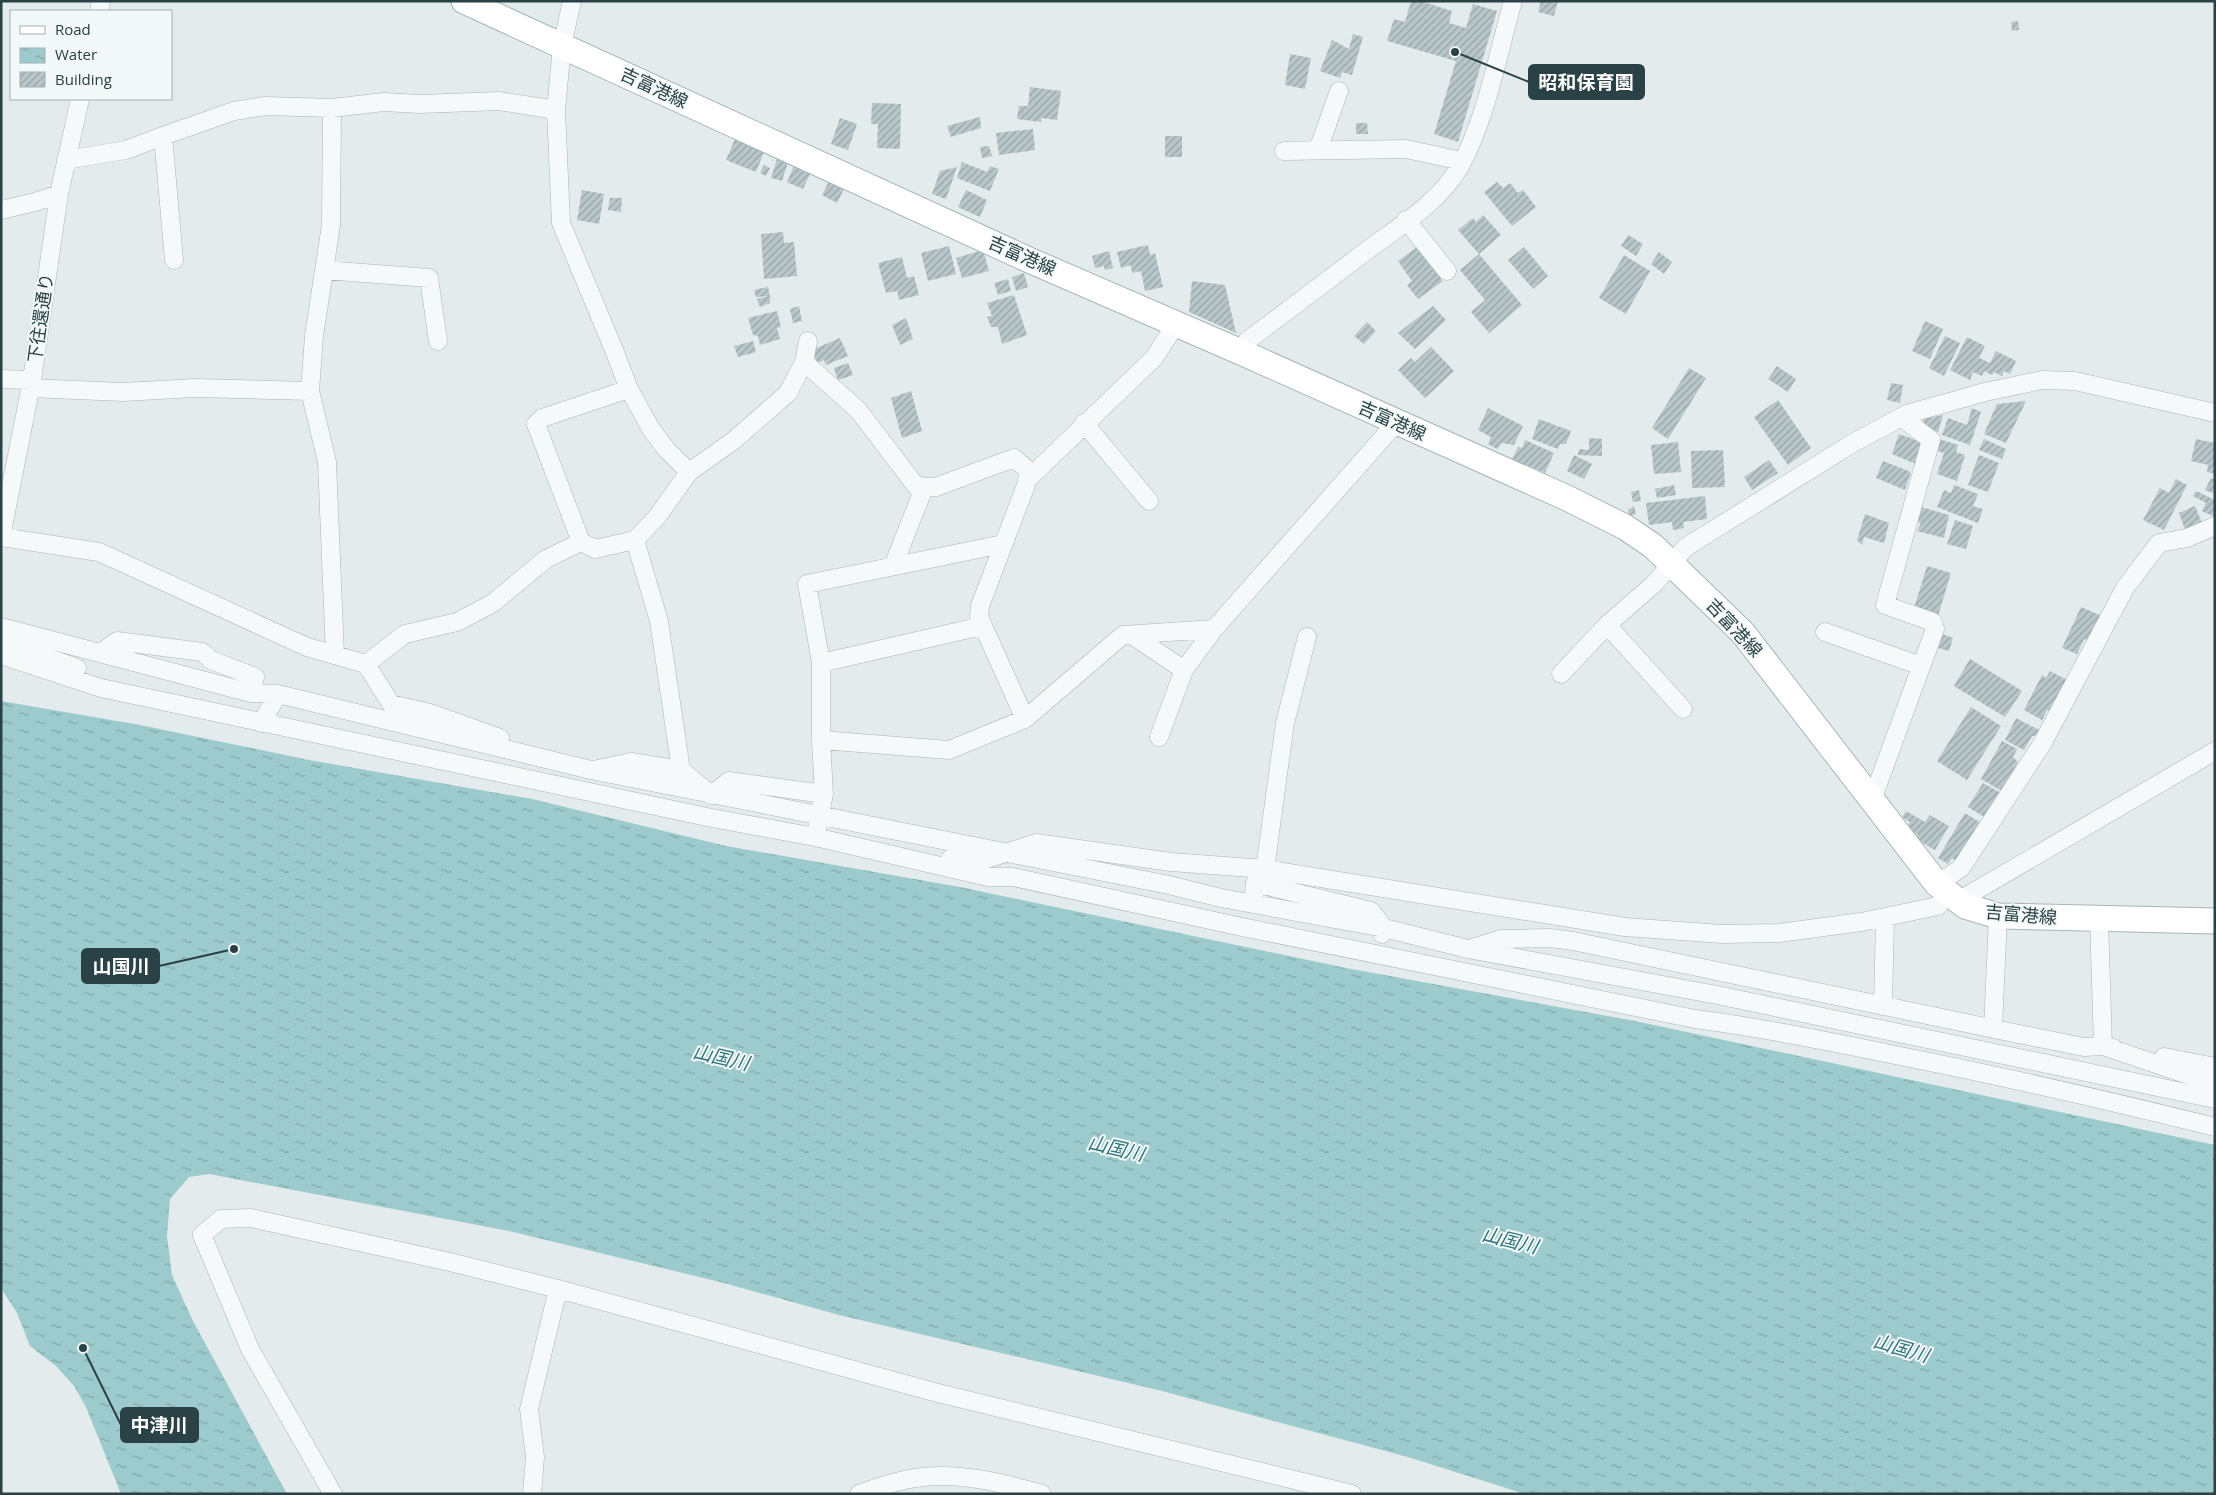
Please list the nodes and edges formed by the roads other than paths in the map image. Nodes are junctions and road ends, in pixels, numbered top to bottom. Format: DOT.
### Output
graph roads {
  1 [pos="464,1"];
  2 [pos="572,1"];
  3 [pos="1513,1"];
  4 [pos="562,46"];
  5 [pos="1339,91"];
  6 [pos="80,100"];
  7 [pos="332,108"];
  8 [pos="556,110"];
  9 [pos="164,136"];
  10 [pos="1318,150"];
  11 [pos="1284,151"];
  12 [pos="66,160"];
  13 [pos="1462,160"];
  14 [pos="59,194"];
  15 [pos="1,210"];
  16 [pos="1406,220"];
  17 [pos="174,260"];
  18 [pos="324,270"];
  19 [pos="1448,271"];
  20 [pos="1176,324"];
  21 [pos="438,341"];
  22 [pos="808,341"];
  23 [pos="1243,353"];
  24 [pos="804,362"];
  25 [pos="1,379"];
  26 [pos="31,384"];
  27 [pos="628,390"];
  28 [pos="310,391"];
  29 [pos="2215,414"];
  30 [pos="1901,417"];
  31 [pos="1084,423"];
  32 [pos="1396,423"];
  33 [pos="689,472"];
  34 [pos="1027,480"];
  35 [pos="924,488"];
  36 [pos="1149,500"];
  37 [pos="2215,526"];
  38 [pos="1,537"];
  39 [pos="635,540"];
  40 [pos="581,542"];
  41 [pos="1003,544"];
  42 [pos="1673,564"];
  43 [pos="893,566"];
  44 [pos="1607,625"];
  45 [pos="982,626"];
  46 [pos="1,627"];
  47 [pos="1214,629"];
  48 [pos="1825,632"];
  49 [pos="1132,635"];
  50 [pos="1,637"];
  51 [pos="1307,637"];
  52 [pos="102,652"];
  53 [pos="335,655"];
  54 [pos="1,656"];
  55 [pos="821,663"];
  56 [pos="366,664"];
  57 [pos="1921,666"];
  58 [pos="1184,670"];
  59 [pos="1561,674"];
  60 [pos="251,693"];
  61 [pos="278,694"];
  62 [pos="156,700"];
  63 [pos="1683,709"];
  64 [pos="388,712"];
  65 [pos="1025,719"];
  66 [pos="261,723"];
  67 [pos="1159,737"];
  68 [pos="821,740"];
  69 [pos="2215,750"];
  70 [pos="591,770"];
  71 [pos="681,770"];
  72 [pos="824,794"];
  73 [pos="711,795"];
  74 [pos="1872,800"];
  75 [pos="707,817"];
  76 [pos="820,817"];
  77 [pos="815,837"];
  78 [pos="878,852"];
  79 [pos="1006,854"];
  80 [pos="1260,876"];
  81 [pos="1948,893"];
  82 [pos="1245,914"];
  83 [pos="1998,916"];
  84 [pos="1885,917"];
  85 [pos="2099,920"];
  86 [pos="2215,921"];
  87 [pos="1597,922"];
  88 [pos="1384,928"];
  89 [pos="1594,946"];
  90 [pos="1468,950"];
  91 [pos="1369,951"];
  92 [pos="1542,965"];
  93 [pos="1718,971"];
  94 [pos="1591,972"];
  95 [pos="1544,988"];
  96 [pos="1717,995"];
  97 [pos="1764,1006"];
  98 [pos="1883,1006"];
  99 [pos="1695,1019"];
  100 [pos="1762,1028"];
  101 [pos="1999,1030"];
  102 [pos="2103,1046"];
  103 [pos="2084,1047"];
  104 [pos="2000,1052"];
  105 [pos="2215,1066"];
  106 [pos="2079,1069"];
  107 [pos="1997,1076"];
  108 [pos="2215,1084"];
  109 [pos="2075,1092"];
  110 [pos="2186,1092"];
  111 [pos="2215,1099"];
  112 [pos="2215,1104"];
  113 [pos="2215,1127"];
  114 [pos="558,1289"];
  115 [pos="333,1494"];
  116 [pos="532,1494"];
  117 [pos="859,1494"];
  118 [pos="1042,1494"];
  119 [pos="1352,1494"];
  1 -- 4 [label="main road, 吉富港線"];
  2 -- 4 [label="street"];
  3 -- 13 [label="street"];
  4 -- 8 [label="street"];
  4 -- 20 [label="main road, 吉富港線"];
  5 -- 10 [label="street"];
  6 -- 12 [label="street, 下往還通り"];
  7 -- 8 [label="street"];
  7 -- 9 [label="street"];
  7 -- 18 [label="street"];
  8 -- 27 [label="street"];
  9 -- 12 [label="street"];
  9 -- 17 [label="street"];
  10 -- 11 [label="street"];
  10 -- 13 [label="street"];
  12 -- 14 [label="street, 下往還通り"];
  13 -- 16 [label="street"];
  14 -- 15 [label="street"];
  14 -- 26 [label="street, 下往還通り"];
  16 -- 19 [label="street"];
  16 -- 23 [label="street"];
  18 -- 21 [label="street"];
  18 -- 28 [label="street"];
  20 -- 23 [label="main road, 吉富港線"];
  20 -- 31 [label="street"];
  22 -- 24 [label="street"];
  23 -- 32 [label="main road, 吉富港線"];
  24 -- 33 [label="street"];
  24 -- 35 [label="street"];
  25 -- 26 [label="street"];
  26 -- 28 [label="street"];
  26 -- 38 [label="street, 下往還通り"];
  27 -- 33 [label="street"];
  27 -- 40 [label="street"];
  28 -- 53 [label="street"];
  29 -- 30 [label="street"];
  30 -- 42 [label="street"];
  30 -- 57 [label="street"];
  31 -- 34 [label="street"];
  31 -- 36 [label="street"];
  32 -- 42 [label="main road, 吉富港線"];
  32 -- 47 [label="street"];
  33 -- 39 [label="street"];
  34 -- 35 [label="street"];
  34 -- 41 [label="street"];
  35 -- 43 [label="street"];
  37 -- 81 [label="street"];
  38 -- 53 [label="street"];
  39 -- 40 [label="street"];
  39 -- 71 [label="street"];
  40 -- 56 [label="street"];
  41 -- 43 [label="street"];
  41 -- 45 [label="street"];
  42 -- 44 [label="street"];
  42 -- 74 [label="main road, 吉富港線"];
  43 -- 55 [label="street"];
  44 -- 59 [label="street"];
  44 -- 63 [label="street"];
  45 -- 55 [label="street"];
  45 -- 65 [label="street"];
  46 -- 52 [label="street"];
  47 -- 49 [label="street"];
  47 -- 58 [label="street"];
  48 -- 57 [label="street"];
  49 -- 58 [label="street"];
  49 -- 65 [label="street"];
  50 -- 62 [label="street"];
  51 -- 80 [label="street"];
  52 -- 60 [label="street"];
  52 -- 60 [label="street"];
  53 -- 56 [label="street"];
  54 -- 62 [label="street"];
  55 -- 68 [label="street"];
  56 -- 64 [label="street"];
  57 -- 74 [label="street"];
  58 -- 67 [label="street"];
  60 -- 61 [label="street"];
  61 -- 64 [label="street"];
  61 -- 66 [label="street"];
  62 -- 66 [label="street"];
  64 -- 70 [label="street"];
  65 -- 68 [label="street"];
  66 -- 75 [label="street"];
  68 -- 72 [label="street"];
  69 -- 81 [label="street"];
  70 -- 71 [label="street"];
  70 -- 73 [label="street"];
  71 -- 73 [label="street"];
  72 -- 73 [label="street"];
  72 -- 76 [label="street"];
  73 -- 75 [label="street"];
  73 -- 76 [label="street"];
  74 -- 81 [label="main road, 吉富港線"];
  75 -- 77 [label="street"];
  76 -- 77 [label="street"];
  76 -- 79 [label="street"];
  77 -- 78 [label="street"];
  78 -- 79 [label="street"];
  78 -- 82 [label="street"];
  79 -- 80 [label="street"];
  79 -- 82 [label="street"];
  80 -- 82 [label="street"];
  80 -- 87 [label="street"];
  80 -- 88 [label="street"];
  81 -- 83 [label="main road, 吉富港線"];
  81 -- 84 [label="street"];
  82 -- 88 [label="street"];
  82 -- 91 [label="street"];
  83 -- 85 [label="main road, 吉富港線"];
  83 -- 101 [label="street"];
  84 -- 87 [label="street"];
  84 -- 98 [label="street"];
  85 -- 86 [label="main road, 吉富港線"];
  85 -- 102 [label="street"];
  87 -- 89 [label="street"];
  88 -- 90 [label="street"];
  88 -- 91 [label="street"];
  89 -- 90 [label="street"];
  89 -- 93 [label="street"];
  89 -- 94 [label="street"];
  90 -- 92 [label="street"];
  91 -- 95 [label="street"];
  92 -- 94 [label="street"];
  92 -- 95 [label="street"];
  92 -- 99 [label="street"];
  93 -- 96 [label="street"];
  93 -- 98 [label="street"];
  94 -- 96 [label="street"];
  95 -- 99 [label="street"];
  96 -- 97 [label="street"];
  97 -- 100 [label="street"];
  97 -- 104 [label="street"];
  98 -- 101 [label="street"];
  99 -- 100 [label="street"];
  100 -- 107 [label="street"];
  101 -- 103 [label="street"];
  101 -- 104 [label="street"];
  102 -- 103 [label="street"];
  102 -- 105 [label="street"];
  102 -- 108 [label="street"];
  103 -- 106 [label="street"];
  104 -- 106 [label="street"];
  104 -- 107 [label="street"];
  106 -- 109 [label="street"];
  106 -- 110 [label="street"];
  107 -- 109 [label="street"];
  109 -- 113 [label="street"];
  110 -- 111 [label="street"];
  110 -- 112 [label="street"];
  114 -- 115 [label="street"];
  114 -- 116 [label="street"];
  114 -- 119 [label="street"];
  117 -- 118 [label="street"];
}
